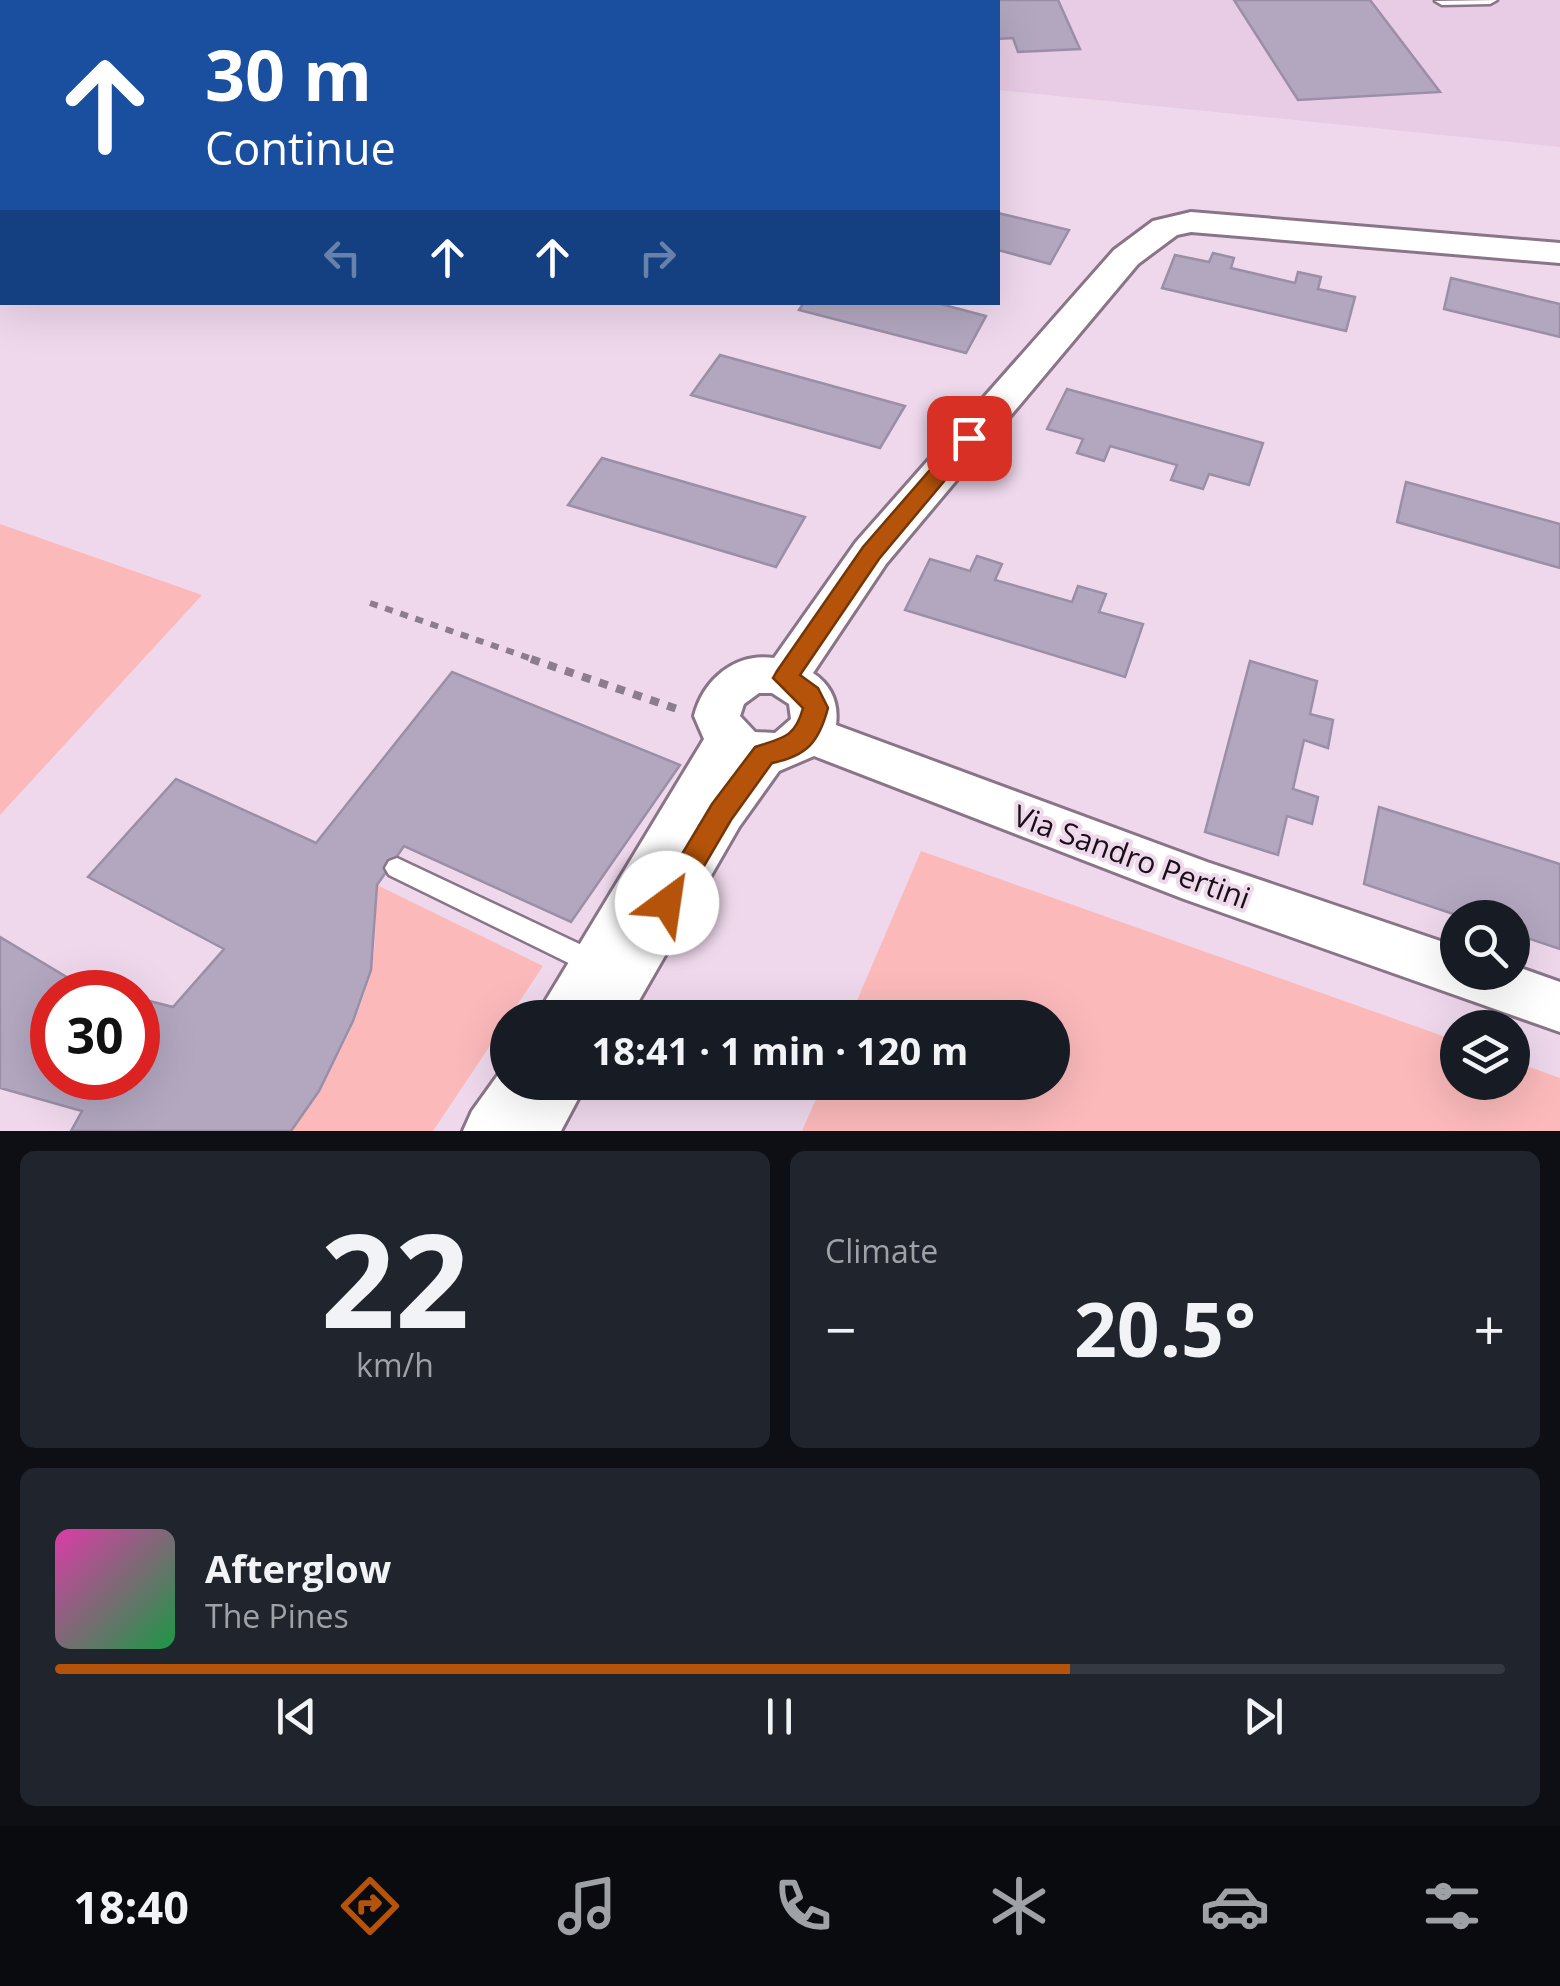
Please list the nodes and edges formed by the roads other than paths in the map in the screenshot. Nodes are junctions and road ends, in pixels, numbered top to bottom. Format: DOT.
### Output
graph roads {
  1 [pos="1490,0"];
  2 [pos="1442,2"];
  3 [pos="1560,254"];
  4 [pos="785,678"];
  5 [pos="767,743"];
  6 [pos="398,868"];
  7 [pos="1440,965"];
  8 [pos="1512,990"];
  9 [pos="603,991"];
  10 [pos="1560,1006"];
  11 [pos="511,1100"];
  12 [pos="548,1100"];
  13 [pos="492,1131"];
  14 [pos="529,1131"];
  1 -- 2 [label="lane"];
  3 -- 4 [label="street"];
  4 -- 5 [label="street"];
  4 -- 5 [label="street"];
  5 -- 7 [label="street, Via Sandro Pertini"];
  5 -- 9 [label="street"];
  6 -- 9 [label="lane"];
  8 -- 10 [label="street, Via Sandro Pertini"];
  11 -- 13 [label="street"];
  12 -- 14 [label="street"];
}
